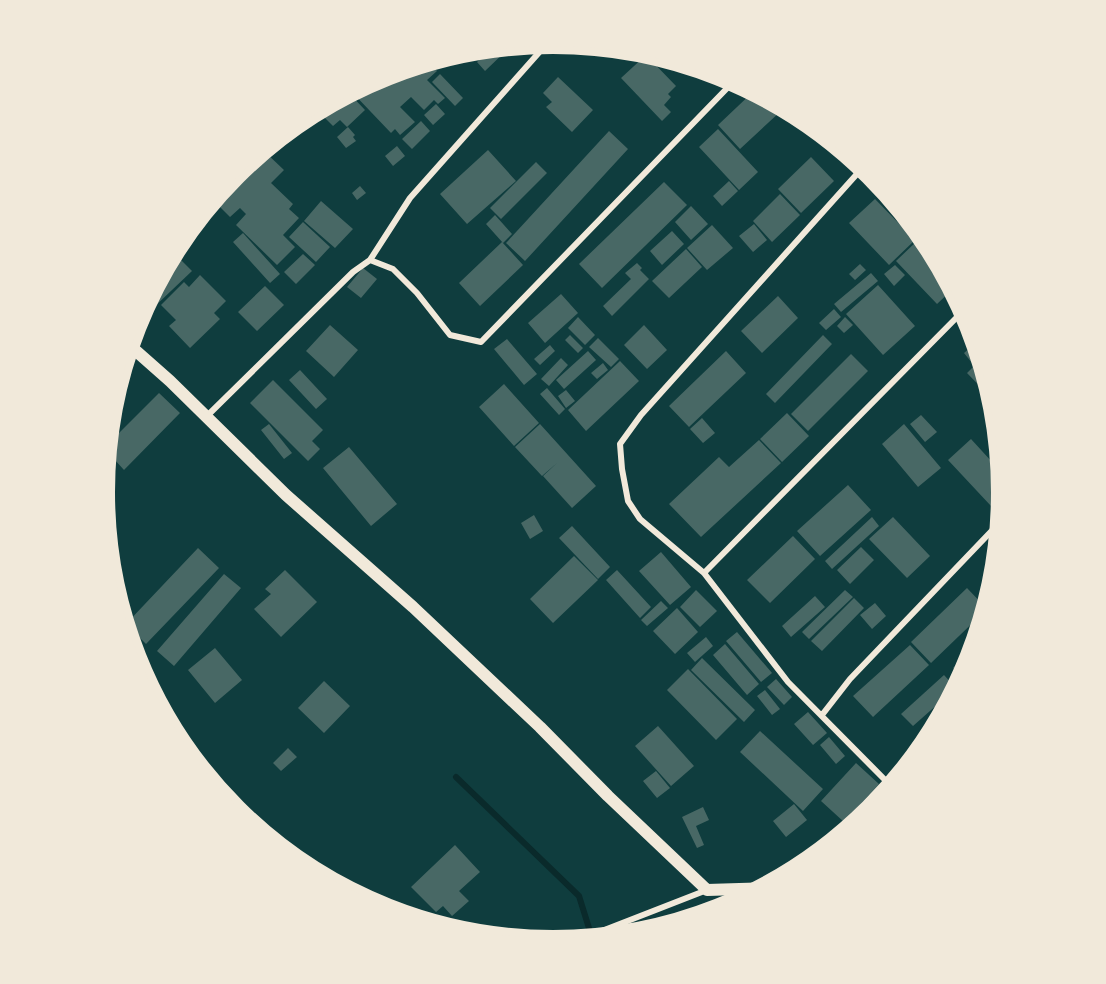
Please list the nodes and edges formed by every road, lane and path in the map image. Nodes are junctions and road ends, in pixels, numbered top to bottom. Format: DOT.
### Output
graph roads {
  1 [pos="541,50"];
  2 [pos="729,86"];
  3 [pos="859,172"];
  4 [pos="370,260"];
  5 [pos="959,315"];
  6 [pos="134,350"];
  7 [pos="206,417"];
  8 [pos="994,528"];
  9 [pos="704,573"];
  10 [pos="822,715"];
  11 [pos="887,782"];
  12 [pos="750,889"];
  13 [pos="707,890"];
  14 [pos="598,932"];
  1 -- 4 [label="street"];
  2 -- 4 [label="street"];
  3 -- 9 [label="street"];
  4 -- 7 [label="street"];
  5 -- 9 [label="street"];
  6 -- 7 [label="main road"];
  7 -- 13 [label="main road"];
  8 -- 10 [label="street"];
  9 -- 10 [label="street"];
  10 -- 11 [label="street"];
  12 -- 13 [label="main road"];
  13 -- 14 [label="street"];
}
